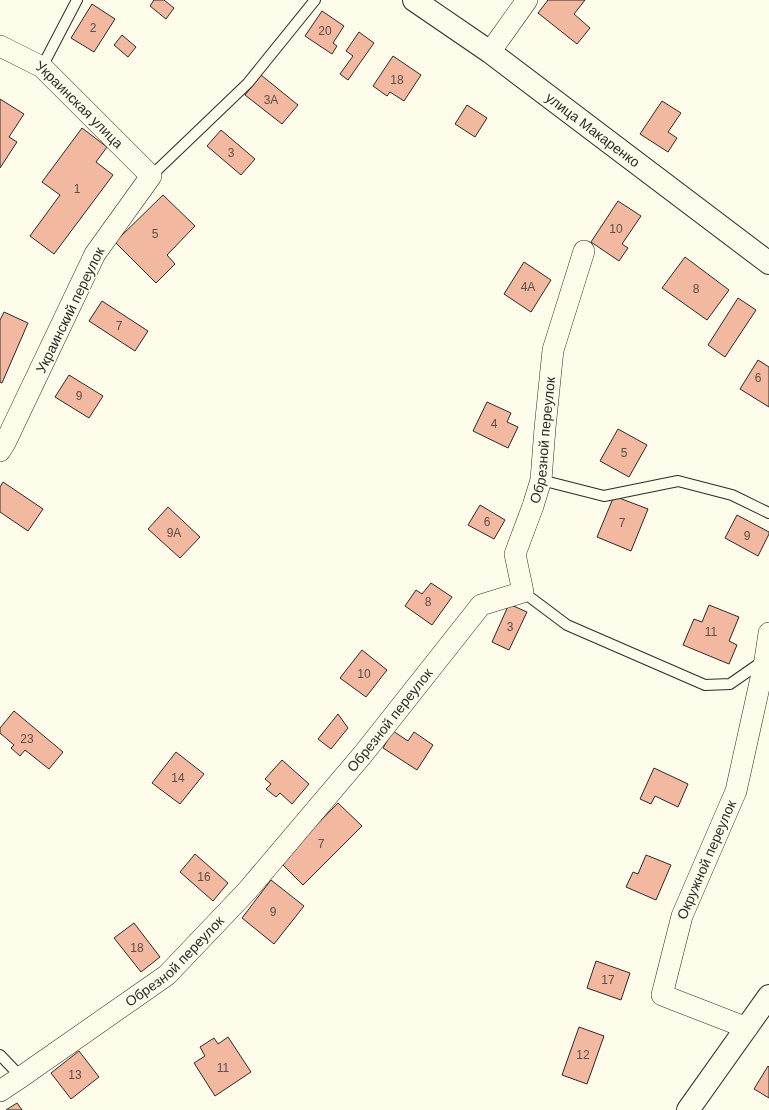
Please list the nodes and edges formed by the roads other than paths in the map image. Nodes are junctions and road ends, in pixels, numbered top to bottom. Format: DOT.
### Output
graph roads {
  1 [pos="77,0"];
  2 [pos="315,0"];
  3 [pos="414,0"];
  4 [pos="527,0"];
  5 [pos="0,46"];
  6 [pos="490,52"];
  7 [pos="42,67"];
  8 [pos="151,176"];
  9 [pos="584,251"];
  10 [pos="769,263"];
  11 [pos="0,451"];
  12 [pos="541,480"];
  13 [pos="769,513"];
  14 [pos="522,592"];
  15 [pos="769,634"];
  16 [pos="765,660"];
  17 [pos="769,996"];
  18 [pos="747,1028"];
  19 [pos="0,1055"];
  20 [pos="21,1077"];
  21 [pos="0,1091"];
  22 [pos="688,1110"];
  1 -- 7 [label="lane"];
  2 -- 8 [label="lane"];
  3 -- 6 [label="main road, улица Макаренко"];
  4 -- 6 [label="street"];
  5 -- 7 [label="street, Украинская улица"];
  6 -- 10 [label="main road, улица Макаренко"];
  7 -- 8 [label="street, Украинская улица"];
  8 -- 11 [label="street, Украинский переулок"];
  9 -- 12 [label="street, Обрезной переулок"];
  12 -- 13 [label="lane"];
  12 -- 14 [label="street, Обрезной переулок"];
  14 -- 16 [label="lane"];
  14 -- 20 [label="street, Обрезной переулок"];
  15 -- 16 [label="street, Окружной переулок"];
  16 -- 18 [label="street, Окружной переулок"];
  17 -- 18 [label="main road"];
  18 -- 22 [label="main road"];
  19 -- 20 [label="lane"];
  20 -- 21 [label="street, Обрезной переулок"];
}
